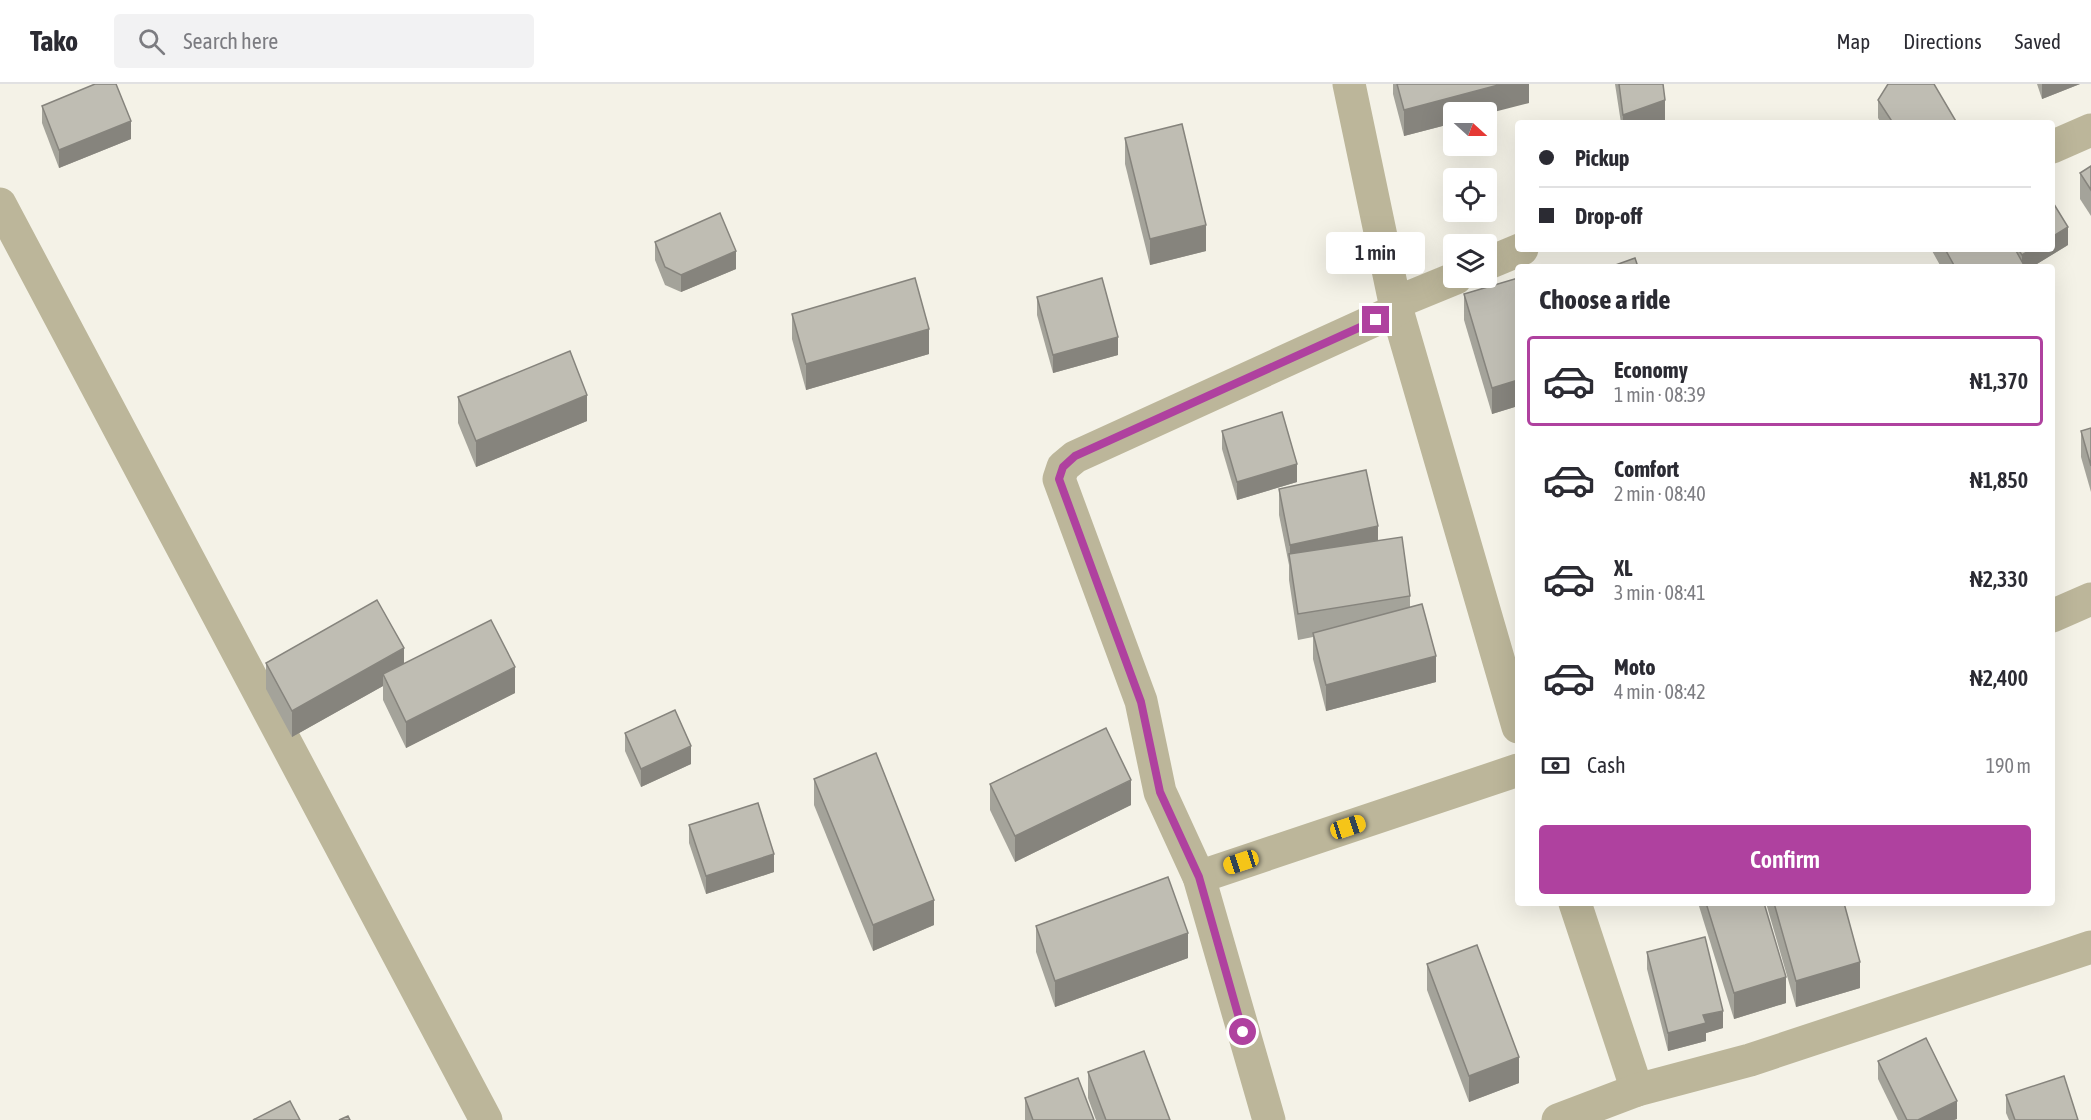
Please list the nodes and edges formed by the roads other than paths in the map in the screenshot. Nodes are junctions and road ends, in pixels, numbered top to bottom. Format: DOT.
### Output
graph roads {
  1 [pos="1349,84"];
  2 [pos="2091,130"];
  3 [pos="2055,146"];
  4 [pos="0,204"];
  5 [pos="1515,252"];
  6 [pos="1497,259"];
  7 [pos="1443,284"];
  8 [pos="1396,307"];
  9 [pos="2091,598"];
  10 [pos="2055,614"];
  11 [pos="1515,717"];
  12 [pos="1515,771"];
  13 [pos="1199,877"];
  14 [pos="1576,906"];
  15 [pos="2091,947"];
  16 [pos="1637,1090"];
  17 [pos="486,1120"];
  18 [pos="1269,1120"];
  19 [pos="1558,1120"];
  1 -- 8 [label="street"];
  2 -- 3 [label="street"];
  4 -- 17 [label="street"];
  5 -- 6 [label="street"];
  7 -- 8 [label="street"];
  8 -- 11 [label="street"];
  8 -- 13 [label="street"];
  9 -- 10 [label="street"];
  12 -- 13 [label="street"];
  13 -- 18 [label="street"];
  14 -- 16 [label="street"];
  15 -- 16 [label="street"];
  16 -- 19 [label="street"];
}
